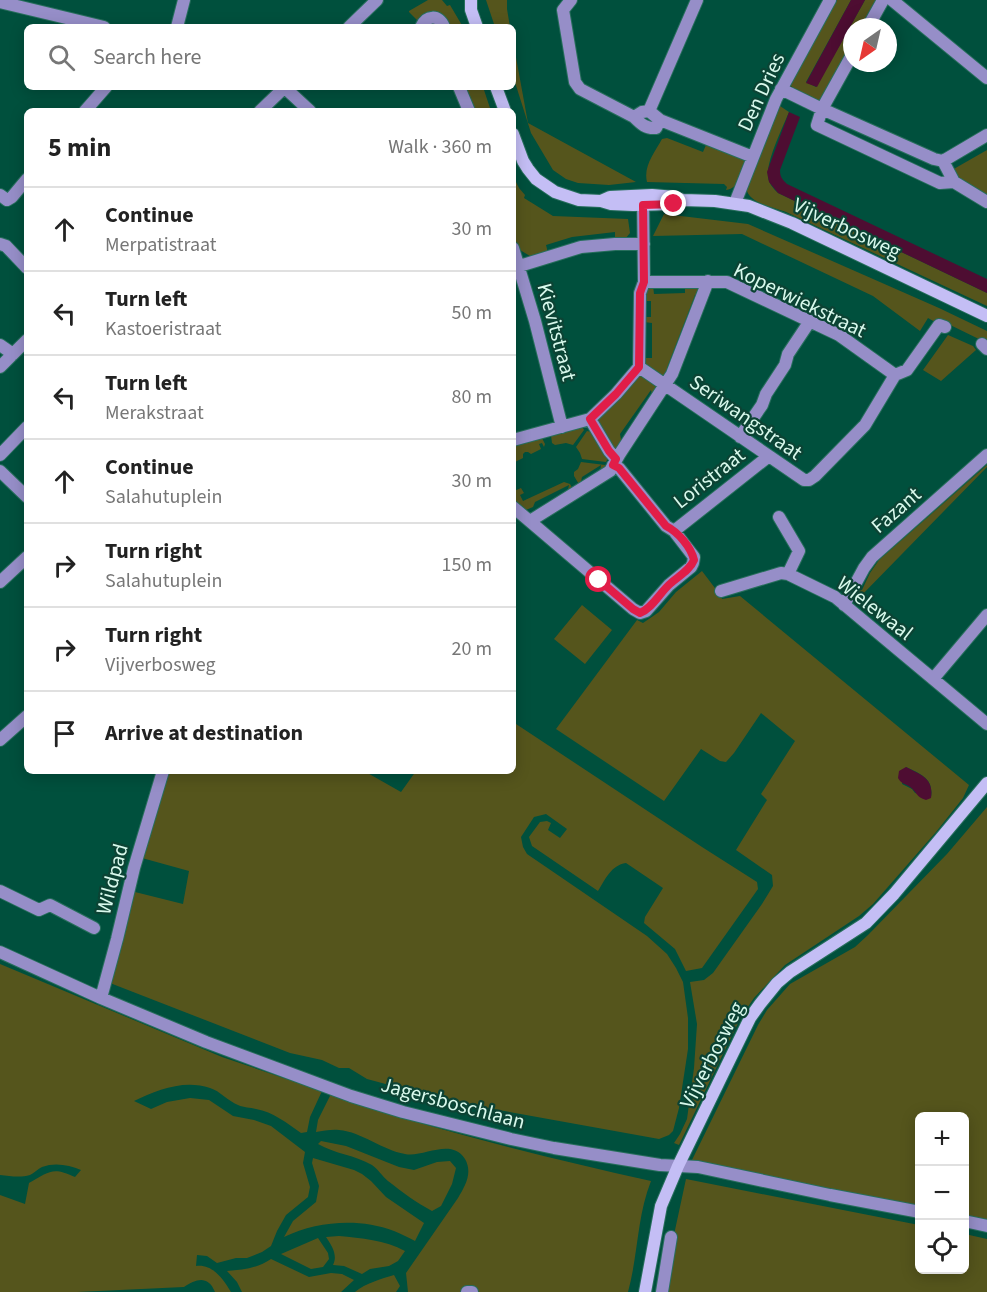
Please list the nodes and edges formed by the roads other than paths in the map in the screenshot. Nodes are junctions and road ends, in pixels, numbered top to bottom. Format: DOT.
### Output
graph roads {
  1 [pos="184,0"];
  2 [pos="377,0"];
  3 [pos="460,0"];
  4 [pos="697,0"];
  5 [pos="830,0"];
  6 [pos="883,0"];
  7 [pos="892,0"];
  8 [pos="566,1"];
  9 [pos="0,2"];
  10 [pos="471,5"];
  11 [pos="873,18"];
  12 [pos="92,24"];
  13 [pos="178,24"];
  14 [pos="352,24"];
  15 [pos="422,24"];
  16 [pos="443,24"];
  17 [pos="476,24"];
  18 [pos="843,72"];
  19 [pos="987,78"];
  20 [pos="781,89"];
  21 [pos="104,90"];
  22 [pos="281,90"];
  23 [pos="287,90"];
  24 [pos="460,90"];
  25 [pos="497,90"];
  26 [pos="88,108"];
  27 [pos="263,108"];
  28 [pos="307,108"];
  29 [pos="468,108"];
  30 [pos="504,108"];
  31 [pos="822,109"];
  32 [pos="649,111"];
  33 [pos="633,117"];
  34 [pos="660,120"];
  35 [pos="987,135"];
  36 [pos="516,142"];
  37 [pos="753,157"];
  38 [pos="943,160"];
  39 [pos="954,182"];
  40 [pos="24,183"];
  41 [pos="3,198"];
  42 [pos="643,200"];
  43 [pos="987,202"];
  44 [pos="735,203"];
  45 [pos="0,244"];
  46 [pos="644,244"];
  47 [pos="24,265"];
  48 [pos="516,267"];
  49 [pos="708,281"];
  50 [pos="644,282"];
  51 [pos="987,316"];
  52 [pos="810,321"];
  53 [pos="945,327"];
  54 [pos="24,343"];
  55 [pos="0,345"];
  56 [pos="13,354"];
  57 [pos="0,367"];
  58 [pos="639,367"];
  59 [pos="896,375"];
  60 [pos="666,385"];
  61 [pos="590,419"];
  62 [pos="562,427"];
  63 [pos="24,430"];
  64 [pos="740,437"];
  65 [pos="516,439"];
  66 [pos="0,455"];
  67 [pos="987,455"];
  68 [pos="769,456"];
  69 [pos="615,462"];
  70 [pos="0,471"];
  71 [pos="24,494"];
  72 [pos="516,509"];
  73 [pos="779,517"];
  74 [pos="530,521"];
  75 [pos="674,531"];
  76 [pos="24,560"];
  77 [pos="788,574"];
  78 [pos="0,582"];
  79 [pos="721,591"];
  80 [pos="844,605"];
  81 [pos="987,615"];
  82 [pos="933,679"];
  83 [pos="24,719"];
  84 [pos="987,724"];
  85 [pos="0,740"];
  86 [pos="163,774"];
  87 [pos="987,784"];
  88 [pos="0,891"];
  89 [pos="94,928"];
  90 [pos="0,952"];
  91 [pos="100,998"];
  92 [pos="678,1166"];
  93 [pos="915,1211"];
  94 [pos="969,1222"];
  95 [pos="987,1226"];
  96 [pos="671,1238"];
  97 [pos="645,1289"];
  98 [pos="663,1290"];
  1 -- 13 [label="street"];
  2 -- 14 [label="street"];
  3 -- 10 [label="main road"];
  4 -- 32 [label="street"];
  5 -- 20 [label="street, Den Dries"];
  6 -- 11 [label="street"];
  7 -- 19 [label="street"];
  8 -- 33 [label="street"];
  9 -- 12 [label="street"];
  10 -- 17 [label="main road"];
  15 -- 16 [label="street"];
  18 -- 31 [label="street"];
  20 -- 31 [label="street"];
  20 -- 37 [label="street, Den Dries"];
  21 -- 26 [label="street"];
  22 -- 27 [label="street"];
  23 -- 28 [label="street"];
  24 -- 29 [label="street"];
  25 -- 30 [label="main road"];
  31 -- 38 [label="street"];
  31 -- 39 [label="street"];
  32 -- 33 [label="street"];
  32 -- 34 [label="street"];
  33 -- 34 [label="street"];
  34 -- 37 [label="street"];
  35 -- 38 [label="street"];
  36 -- 42 [label="main road, Vijverbosweg"];
  37 -- 44 [label="street, Den Dries"];
  38 -- 39 [label="street"];
  39 -- 43 [label="street"];
  40 -- 41 [label="street"];
  42 -- 44 [label="main road, Vijverbosweg"];
  42 -- 46 [label="street"];
  44 -- 51 [label="main road, Vijverbosweg"];
  45 -- 47 [label="street"];
  46 -- 48 [label="street"];
  46 -- 50 [label="street"];
  48 -- 62 [label="street, Kievitstraat"];
  49 -- 50 [label="street, Koperwiekstraat"];
  49 -- 52 [label="street, Koperwiekstraat"];
  49 -- 60 [label="street"];
  50 -- 58 [label="street"];
  52 -- 59 [label="street, Koperwiekstraat"];
  52 -- 64 [label="street"];
  53 -- 59 [label="street"];
  54 -- 56 [label="street"];
  55 -- 56 [label="street"];
  56 -- 57 [label="street"];
  58 -- 60 [label="street, Seriwangstraat"];
  58 -- 61 [label="street"];
  59 -- 68 [label="street, Seriwangstraat"];
  60 -- 64 [label="street, Seriwangstraat"];
  60 -- 69 [label="street"];
  61 -- 62 [label="street"];
  61 -- 69 [label="street"];
  62 -- 65 [label="street"];
  63 -- 66 [label="street"];
  64 -- 68 [label="street, Seriwangstraat"];
  67 -- 80 [label="street, Fazant"];
  68 -- 75 [label="street, Loristraat"];
  69 -- 74 [label="street"];
  69 -- 75 [label="street"];
  70 -- 71 [label="street"];
  72 -- 74 [label="street"];
  73 -- 77 [label="street"];
  74 -- 75 [label="street"];
  76 -- 78 [label="street"];
  77 -- 79 [label="street"];
  77 -- 80 [label="street, Wielewaal"];
  80 -- 82 [label="street, Wielewaal"];
  81 -- 82 [label="street"];
  82 -- 84 [label="street, Wielewaal"];
  83 -- 85 [label="street"];
  86 -- 91 [label="street, Wildpad"];
  87 -- 92 [label="main road, Vijverbosweg"];
  88 -- 89 [label="street"];
  90 -- 91 [label="street, Jagersboschlaan"];
  91 -- 92 [label="street, Jagersboschlaan"];
  92 -- 93 [label="street, Jagersboschlaan"];
  92 -- 97 [label="main road, Vijverbosweg"];
  94 -- 95 [label="street"];
  96 -- 98 [label="street, Vijverbosweg"];
  97 -- 98 [label="street, Vijverbosweg"];
}
